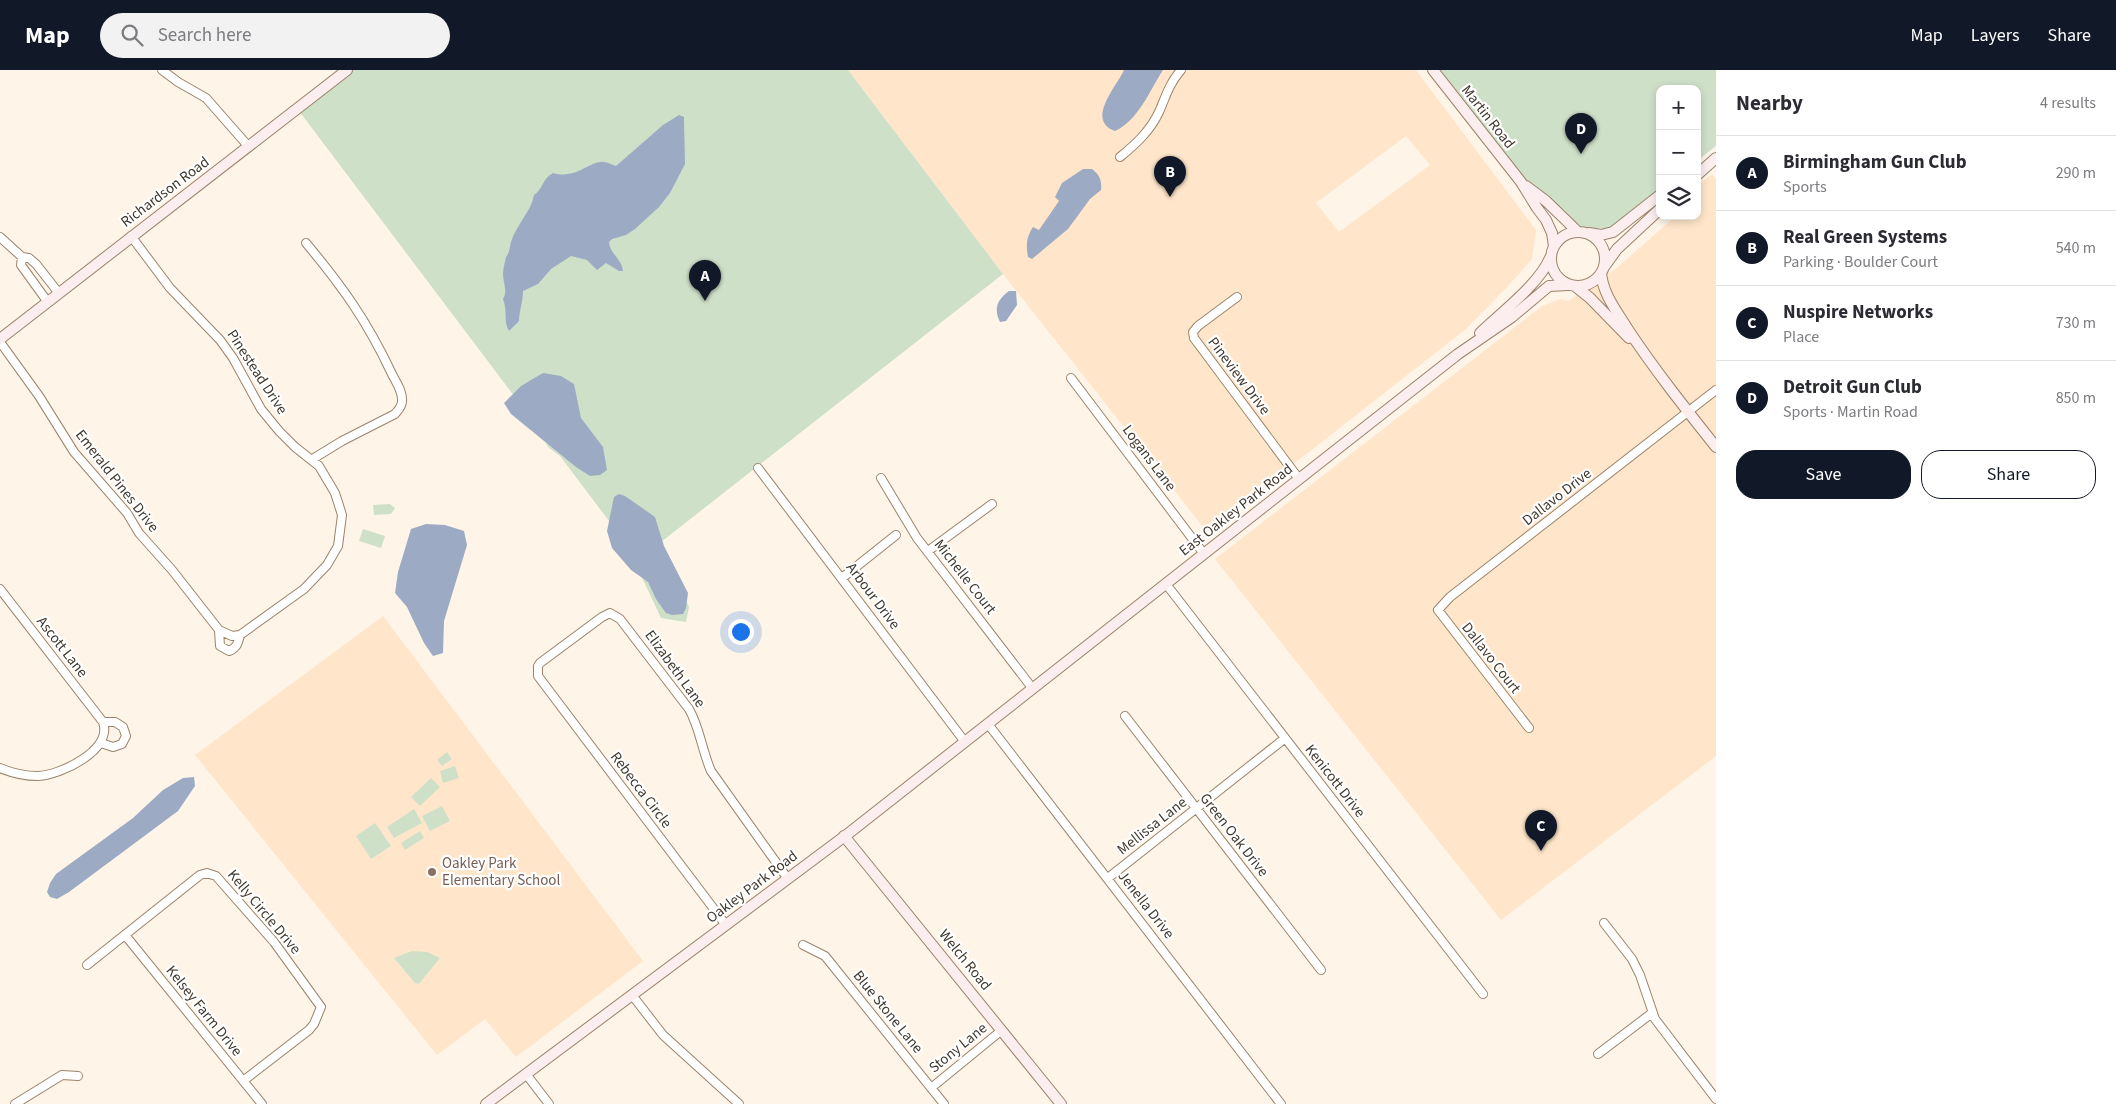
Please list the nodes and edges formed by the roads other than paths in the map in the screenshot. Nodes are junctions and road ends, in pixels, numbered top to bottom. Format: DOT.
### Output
graph roads {
  1 [pos="162,70"];
  2 [pos="348,70"];
  3 [pos="1181,70"];
  4 [pos="1433,70"];
  5 [pos="249,147"];
  6 [pos="1716,152"];
  7 [pos="1120,157"];
  8 [pos="1716,158"];
  9 [pos="1701,163"];
  10 [pos="1701,171"];
  11 [pos="1521,182"];
  12 [pos="1656,198"];
  13 [pos="1656,213"];
  14 [pos="1582,232"];
  15 [pos="132,236"];
  16 [pos="0,237"];
  17 [pos="306,243"];
  18 [pos="1552,251"];
  19 [pos="22,257"];
  20 [pos="1602,270"];
  21 [pos="1572,285"];
  22 [pos="58,292"];
  23 [pos="1237,298"];
  24 [pos="47,301"];
  25 [pos="0,340"];
  26 [pos="1643,353"];
  27 [pos="1458,354"];
  28 [pos="1071,378"];
  29 [pos="1716,390"];
  30 [pos="1688,412"];
  31 [pos="1716,447"];
  32 [pos="311,460"];
  33 [pos="758,468"];
  34 [pos="881,478"];
  35 [pos="1299,479"];
  36 [pos="992,504"];
  37 [pos="896,535"];
  38 [pos="928,551"];
  39 [pos="1204,554"];
  40 [pos="842,578"];
  41 [pos="1166,584"];
  42 [pos="0,589"];
  43 [pos="1443,604"];
  44 [pos="219,630"];
  45 [pos="236,636"];
  46 [pos="537,670"];
  47 [pos="1033,689"];
  48 [pos="1125,716"];
  49 [pos="103,722"];
  50 [pos="988,724"];
  51 [pos="1529,728"];
  52 [pos="1284,739"];
  53 [pos="966,742"];
  54 [pos="101,743"];
  55 [pos="0,768"];
  56 [pos="1196,809"];
  57 [pos="844,836"];
  58 [pos="1108,878"];
  59 [pos="788,879"];
  60 [pos="1604,923"];
  61 [pos="726,924"];
  62 [pos="125,935"];
  63 [pos="803,945"];
  64 [pos="87,965"];
  65 [pos="1321,970"];
  66 [pos="1483,994"];
  67 [pos="632,995"];
  68 [pos="1652,1013"];
  69 [pos="1002,1030"];
  70 [pos="1598,1054"];
  71 [pos="526,1074"];
  72 [pos="78,1076"];
  73 [pos="244,1081"];
  74 [pos="931,1088"];
  75 [pos="1716,1099"];
  76 [pos="15,1104"];
  77 [pos="262,1104"];
  78 [pos="486,1104"];
  79 [pos="549,1104"];
  80 [pos="739,1104"];
  81 [pos="944,1104"];
  82 [pos="1061,1104"];
  83 [pos="1281,1104"];
  1 -- 5 [label="street"];
  2 -- 5 [label="street, Richardson Road"];
  3 -- 7 [label="street"];
  4 -- 11 [label="street, Martin Road"];
  5 -- 15 [label="street, Richardson Road"];
  6 -- 9 [label="street"];
  8 -- 10 [label="street"];
  11 -- 14 [label="street, Martin Road"];
  11 -- 18 [label="street, Martin Road"];
  12 -- 14 [label="street"];
  13 -- 20 [label="street"];
  14 -- 18 [label="street"];
  14 -- 20 [label="street"];
  15 -- 22 [label="street, Richardson Road"];
  15 -- 32 [label="street, Pinestead Drive"];
  16 -- 19 [label="street"];
  17 -- 32 [label="street"];
  18 -- 21 [label="street"];
  18 -- 27 [label="street, East Oakley Park Road"];
  19 -- 22 [label="street"];
  19 -- 24 [label="street"];
  20 -- 21 [label="street"];
  20 -- 26 [label="street"];
  21 -- 26 [label="street"];
  21 -- 27 [label="street, East Oakley Park Road"];
  22 -- 24 [label="street, Richardson Road"];
  23 -- 35 [label="street, Pineview Drive"];
  24 -- 25 [label="street, Richardson Road"];
  25 -- 44 [label="street, Emerald Pines Drive"];
  26 -- 30 [label="street"];
  27 -- 35 [label="street, East Oakley Park Road"];
  28 -- 39 [label="street, Logans Lane"];
  29 -- 30 [label="street, Dallavo Drive"];
  30 -- 31 [label="street"];
  30 -- 43 [label="street, Dallavo Drive"];
  32 -- 45 [label="street, Pinestead Drive"];
  33 -- 40 [label="street, Arbour Drive"];
  34 -- 38 [label="street, Michelle Court"];
  35 -- 39 [label="street, East Oakley Park Road"];
  36 -- 38 [label="street"];
  37 -- 40 [label="street"];
  38 -- 47 [label="street, Michelle Court"];
  39 -- 41 [label="street, East Oakley Park Road"];
  40 -- 53 [label="street, Arbour Drive"];
  41 -- 47 [label="street, East Oakley Park Road"];
  41 -- 52 [label="street, Kenicott Drive"];
  42 -- 49 [label="street, Ascott Lane"];
  43 -- 51 [label="street, Dallavo Court"];
  44 -- 45 [label="street, Emerald Pines Drive"];
  44 -- 45 [label="street, Emerald Pines Drive"];
  46 -- 59 [label="street, Elizabeth Lane"];
  46 -- 61 [label="street, Rebecca Circle"];
  47 -- 50 [label="street, Oakley Park Road"];
  48 -- 56 [label="street, Green Oak Drive"];
  49 -- 54 [label="street"];
  49 -- 54 [label="street"];
  50 -- 53 [label="street, Oakley Park Road"];
  50 -- 58 [label="street, Jenella Drive"];
  52 -- 56 [label="street, Mellissa Lane"];
  52 -- 66 [label="street, Kenicott Drive"];
  53 -- 57 [label="street, Oakley Park Road"];
  54 -- 55 [label="street"];
  56 -- 58 [label="street, Mellissa Lane"];
  56 -- 65 [label="street, Green Oak Drive"];
  57 -- 59 [label="street, Oakley Park Road"];
  57 -- 69 [label="street, Welch Road"];
  58 -- 83 [label="street, Jenella Drive"];
  59 -- 61 [label="street, Oakley Park Road"];
  60 -- 68 [label="street"];
  61 -- 67 [label="street, Oakley Park Road"];
  62 -- 64 [label="street, Kelly Circle Drive"];
  62 -- 73 [label="street, Kelsey Farm Drive"];
  62 -- 73 [label="street, Kelly Circle Drive"];
  63 -- 74 [label="street, Blue Stone Lane"];
  67 -- 71 [label="street, Oakley Park Road"];
  67 -- 80 [label="street"];
  68 -- 70 [label="street"];
  68 -- 75 [label="street"];
  69 -- 74 [label="street, Stony Lane"];
  69 -- 82 [label="street, Welch Road"];
  71 -- 78 [label="street, Oakley Park Road"];
  71 -- 79 [label="street"];
  72 -- 76 [label="street"];
  73 -- 77 [label="street, Kelsey Farm Drive"];
  74 -- 81 [label="street, Blue Stone Lane"];
}
